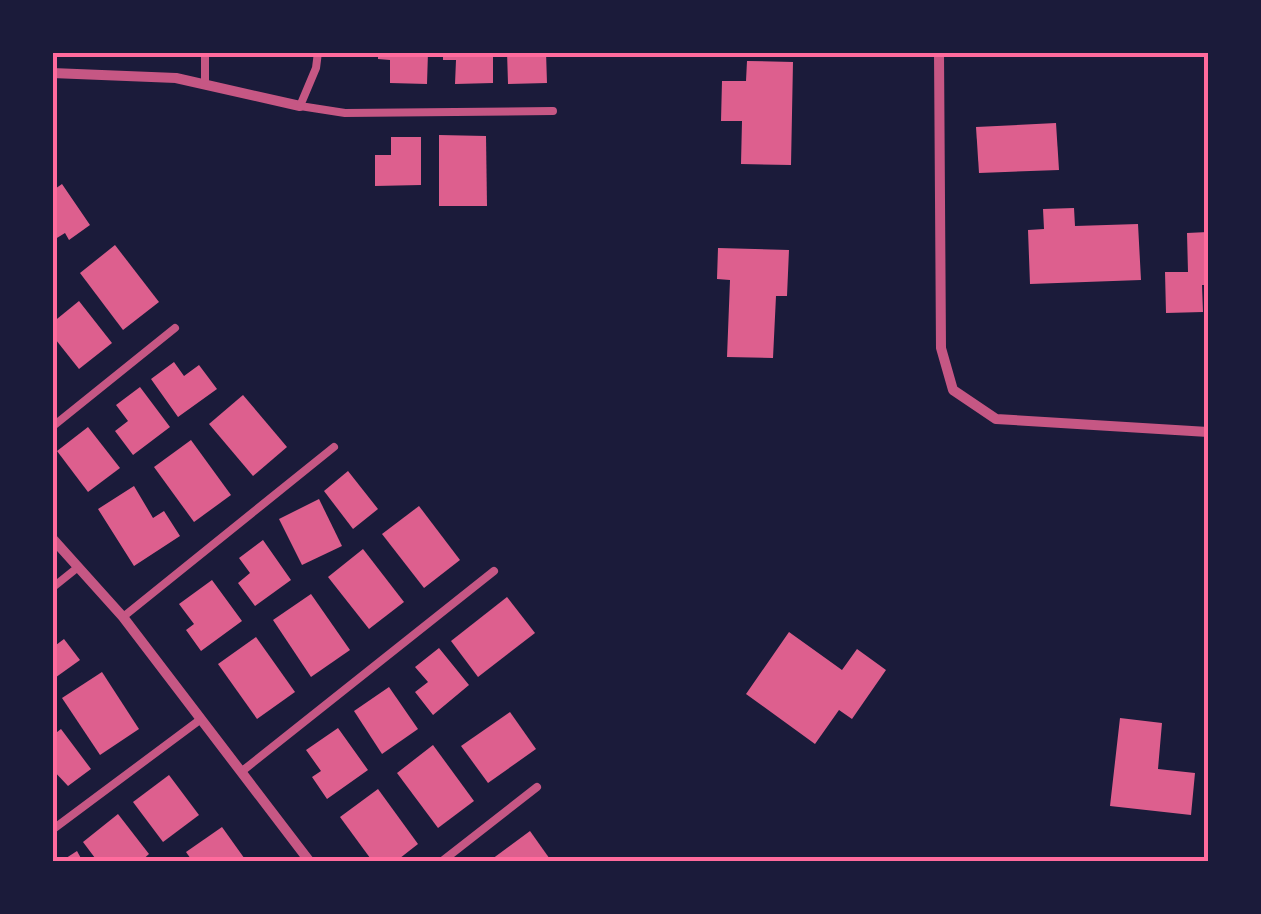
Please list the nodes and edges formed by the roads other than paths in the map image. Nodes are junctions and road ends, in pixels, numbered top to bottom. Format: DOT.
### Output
graph roads {
  1 [pos="205,52"];
  2 [pos="318,52"];
  3 [pos="939,52"];
  4 [pos="52,73"];
  5 [pos="205,85"];
  6 [pos="300,106"];
  7 [pos="553,111"];
  8 [pos="175,328"];
  9 [pos="52,427"];
  10 [pos="1208,432"];
  11 [pos="334,447"];
  12 [pos="52,538"];
  13 [pos="77,568"];
  14 [pos="494,571"];
  15 [pos="52,588"];
  16 [pos="123,617"];
  17 [pos="201,719"];
  18 [pos="241,772"];
  19 [pos="537,787"];
  20 [pos="52,830"];
  21 [pos="310,862"];
  22 [pos="441,862"];
  1 -- 5 [label="lane"];
  2 -- 6 [label="lane"];
  3 -- 10 [label="street"];
  4 -- 5 [label="street"];
  5 -- 6 [label="street"];
  6 -- 7 [label="lane"];
  8 -- 9 [label="lane"];
  11 -- 16 [label="lane"];
  12 -- 13 [label="street"];
  13 -- 15 [label="lane"];
  13 -- 16 [label="street"];
  14 -- 18 [label="lane"];
  16 -- 17 [label="street"];
  17 -- 18 [label="street"];
  17 -- 20 [label="lane"];
  18 -- 21 [label="street"];
  19 -- 22 [label="lane"];
}
